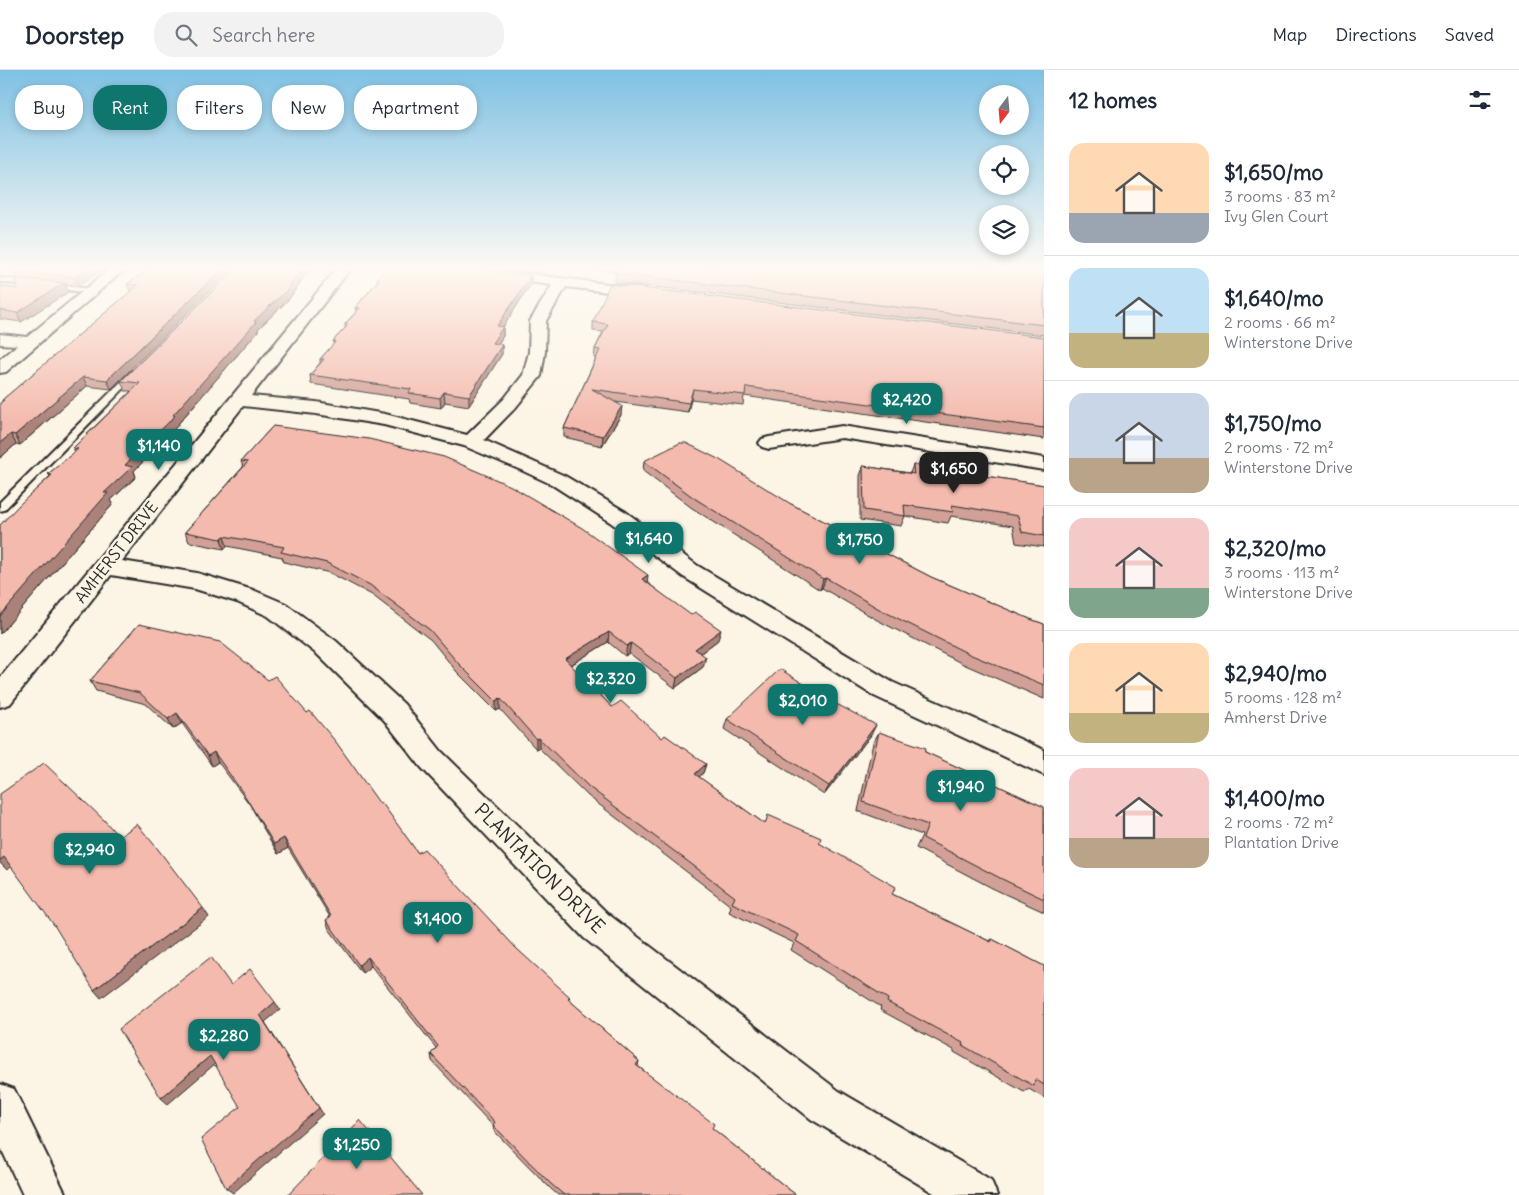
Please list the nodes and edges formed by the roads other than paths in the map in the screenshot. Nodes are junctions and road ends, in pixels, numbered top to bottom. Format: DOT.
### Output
graph roads {
  1 [pos="58,320"];
  2 [pos="303,320"];
  3 [pos="538,320"];
  4 [pos="0,339"];
  5 [pos="32,342"];
  6 [pos="144,363"];
  7 [pos="0,368"];
  8 [pos="239,400"];
  9 [pos="471,442"];
  10 [pos="769,443"];
  11 [pos="1044,464"];
  12 [pos="0,508"];
  13 [pos="104,566"];
  14 [pos="0,697"];
  15 [pos="1044,763"];
  16 [pos="0,1103"];
  17 [pos="44,1195"];
  18 [pos="976,1195"];
  1 -- 5 [label="street"];
  2 -- 8 [label="street, AMHERST DRIVE"];
  3 -- 9 [label="street"];
  4 -- 5 [label="street"];
  5 -- 7 [label="street"];
  6 -- 12 [label="lane"];
  8 -- 9 [label="street"];
  8 -- 13 [label="street, AMHERST DRIVE"];
  9 -- 15 [label="street"];
  10 -- 11 [label="street"];
  13 -- 14 [label="street, AMHERST DRIVE"];
  13 -- 18 [label="street, PLANTATION DRIVE"];
  16 -- 17 [label="street"];
}
